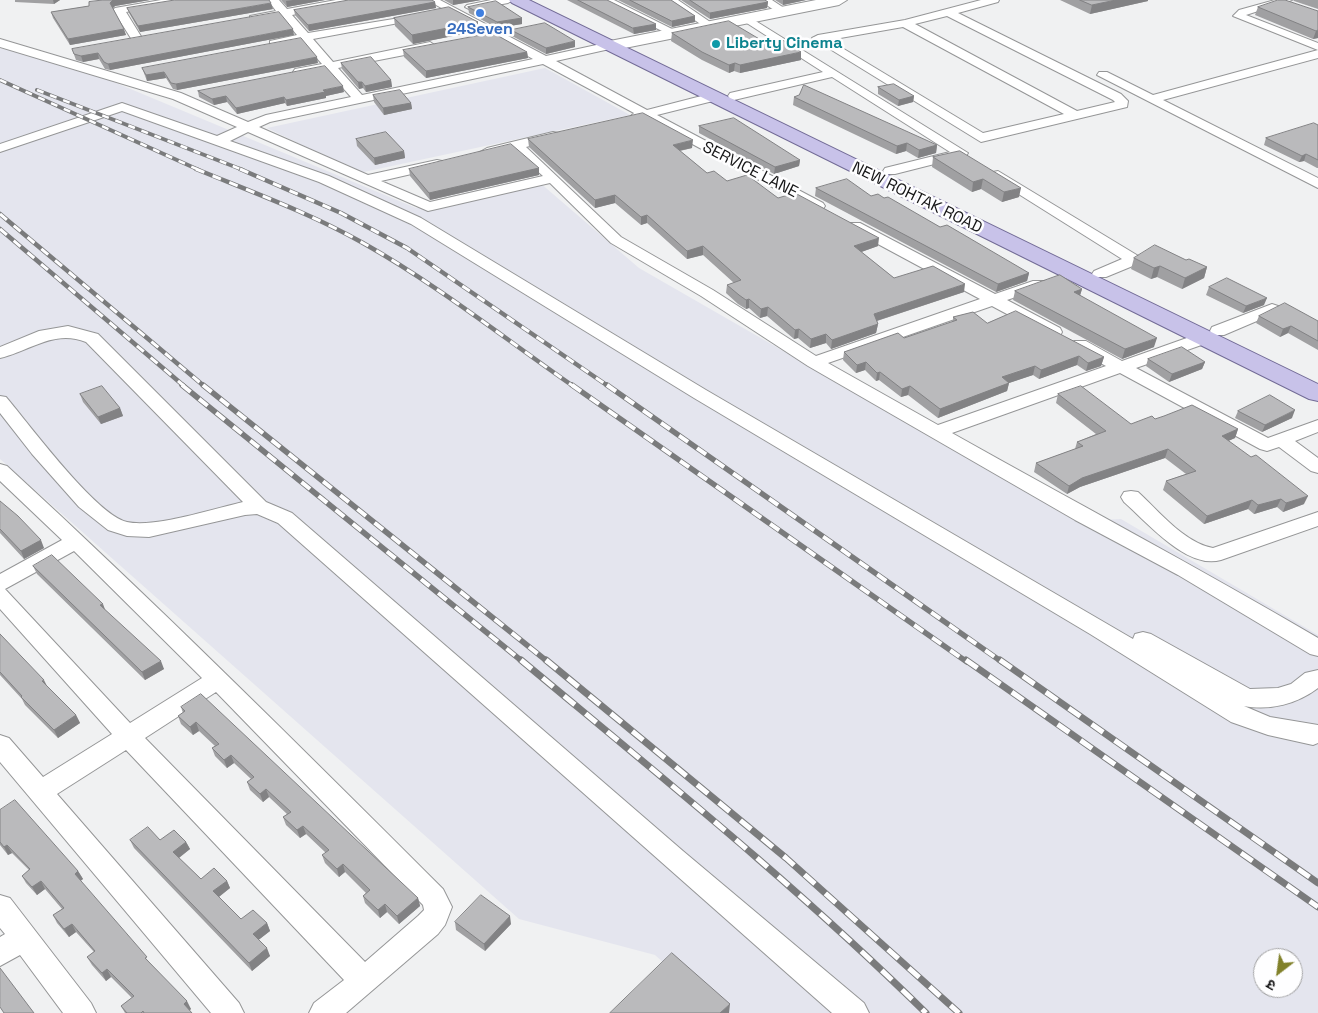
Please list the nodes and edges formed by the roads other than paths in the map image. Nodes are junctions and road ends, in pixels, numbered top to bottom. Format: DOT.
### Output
graph roads {
  1 [pos="181,0"];
  2 [pos="273,0"];
  3 [pos="354,0"];
  4 [pos="432,0"];
  5 [pos="508,0"];
  6 [pos="517,0"];
  7 [pos="538,0"];
  8 [pos="606,0"];
  9 [pos="671,0"];
  10 [pos="764,0"];
  11 [pos="839,0"];
  12 [pos="954,0"];
  13 [pos="994,0"];
  14 [pos="1243,0"];
  15 [pos="1287,3"];
  16 [pos="118,5"];
  17 [pos="969,7"];
  18 [pos="1258,7"];
  19 [pos="452,10"];
  20 [pos="784,12"];
  21 [pos="948,12"];
  22 [pos="284,13"];
  23 [pos="986,16"];
  24 [pos="746,18"];
  25 [pos="238,21"];
  26 [pos="560,21"];
  27 [pos="904,23"];
  28 [pos="540,25"];
  29 [pos="710,26"];
  30 [pos="514,30"];
  31 [pos="674,33"];
  32 [pos="493,34"];
  33 [pos="306,37"];
  34 [pos="136,38"];
  35 [pos="474,38"];
  36 [pos="0,43"];
  37 [pos="445,43"];
  38 [pos="618,45"];
  39 [pos="257,47"];
  40 [pos="1318,47"];
  41 [pos="70,50"];
  42 [pos="42,54"];
  43 [pos="1318,54"];
  44 [pos="542,60"];
  45 [pos="331,66"];
  46 [pos="1091,68"];
  47 [pos="130,71"];
  48 [pos="834,73"];
  49 [pos="110,75"];
  50 [pos="283,75"];
  51 [pos="196,92"];
  52 [pos="177,96"];
  53 [pos="734,96"];
  54 [pos="712,97"];
  55 [pos="358,98"];
  56 [pos="1153,99"];
  57 [pos="644,114"];
  58 [pos="1077,116"];
  59 [pos="626,119"];
  60 [pos="250,128"];
  61 [pos="571,132"];
  62 [pos="218,141"];
  63 [pos="516,145"];
  64 [pos="0,148"];
  65 [pos="960,152"];
  66 [pos="477,154"];
  67 [pos="448,161"];
  68 [pos="890,171"];
  69 [pos="553,178"];
  70 [pos="370,180"];
  71 [pos="1318,184"];
  72 [pos="1071,273"];
  73 [pos="1100,274"];
  74 [pos="994,300"];
  75 [pos="1272,309"];
  76 [pos="1211,335"];
  77 [pos="0,353"];
  78 [pos="814,362"];
  79 [pos="1122,368"];
  80 [pos="1318,379"];
  81 [pos="1318,394"];
  82 [pos="0,401"];
  83 [pos="1318,426"];
  84 [pos="935,432"];
  85 [pos="1281,440"];
  86 [pos="1318,467"];
  87 [pos="0,470"];
  88 [pos="1131,497"];
  89 [pos="259,507"];
  90 [pos="889,507"];
  91 [pos="1318,519"];
  92 [pos="77,541"];
  93 [pos="0,583"];
  94 [pos="0,595"];
  95 [pos="1318,648"];
  96 [pos="219,679"];
  97 [pos="1318,679"];
  98 [pos="1318,734"];
  99 [pos="127,735"];
  100 [pos="0,745"];
  101 [pos="40,792"];
  102 [pos="0,907"];
  103 [pos="24,937"];
  104 [pos="0,953"];
  105 [pos="364,981"];
  106 [pos="81,1013"];
  107 [pos="229,1013"];
  108 [pos="324,1013"];
  109 [pos="854,1013"];
  1 -- 16 [label="street"];
  2 -- 22 [label="street"];
  3 -- 22 [label="street"];
  4 -- 19 [label="street, SERVICE LANE"];
  5 -- 19 [label="street"];
  6 -- 26 [label="main road, NEW ROHTAK ROAD"];
  7 -- 38 [label="main road, NEW ROHTAK ROAD"];
  8 -- 31 [label="street"];
  9 -- 29 [label="street"];
  10 -- 20 [label="street"];
  11 -- 20 [label="street"];
  12 -- 17 [label="street"];
  13 -- 17 [label="street"];
  14 -- 18 [label="street"];
  15 -- 18 [label="street"];
  16 -- 34 [label="street"];
  17 -- 21 [label="street"];
  17 -- 23 [label="street"];
  18 -- 40 [label="street"];
  19 -- 32 [label="street, SERVICE LANE"];
  19 -- 33 [label="street"];
  20 -- 24 [label="street"];
  21 -- 27 [label="street"];
  21 -- 58 [label="street"];
  22 -- 25 [label="street"];
  22 -- 33 [label="street"];
  24 -- 29 [label="street"];
  24 -- 48 [label="street"];
  26 -- 28 [label="street"];
  26 -- 38 [label="main road, NEW ROHTAK ROAD"];
  27 -- 58 [label="street"];
  27 -- 58 [label="street"];
  29 -- 31 [label="street"];
  30 -- 32 [label="street"];
  31 -- 38 [label="street"];
  32 -- 35 [label="street"];
  32 -- 44 [label="street, SERVICE LANE"];
  33 -- 39 [label="street"];
  33 -- 45 [label="street"];
  36 -- 42 [label="street"];
  37 -- 45 [label="street"];
  38 -- 44 [label="street"];
  38 -- 53 [label="main road, NEW ROHTAK ROAD"];
  38 -- 54 [label="main road, NEW ROHTAK ROAD"];
  41 -- 42 [label="street"];
  42 -- 49 [label="street"];
  43 -- 56 [label="street"];
  44 -- 55 [label="street"];
  44 -- 57 [label="street, SERVICE LANE"];
  45 -- 50 [label="street"];
  45 -- 55 [label="street"];
  46 -- 56 [label="street"];
  47 -- 49 [label="street"];
  48 -- 53 [label="street"];
  48 -- 65 [label="street"];
  49 -- 52 [label="street"];
  51 -- 52 [label="street"];
  52 -- 60 [label="street"];
  53 -- 68 [label="main road, NEW ROHTAK ROAD"];
  54 -- 57 [label="street"];
  54 -- 72 [label="main road, NEW ROHTAK ROAD"];
  55 -- 60 [label="street"];
  56 -- 71 [label="street"];
  57 -- 59 [label="street"];
  57 -- 74 [label="street, SERVICE LANE"];
  60 -- 62 [label="street"];
  60 -- 70 [label="street"];
  61 -- 63 [label="street"];
  62 -- 64 [label="street"];
  62 -- 90 [label="street"];
  63 -- 66 [label="street"];
  63 -- 69 [label="street"];
  65 -- 68 [label="street"];
  65 -- 73 [label="street"];
  67 -- 70 [label="street"];
  68 -- 73 [label="main road, NEW ROHTAK ROAD"];
  69 -- 70 [label="street"];
  69 -- 78 [label="street"];
  72 -- 74 [label="street"];
  72 -- 76 [label="main road, NEW ROHTAK ROAD"];
  73 -- 76 [label="main road, NEW ROHTAK ROAD"];
  74 -- 78 [label="street"];
  74 -- 79 [label="street, SERVICE LANE"];
  75 -- 76 [label="street"];
  76 -- 79 [label="street"];
  76 -- 80 [label="main road, NEW ROHTAK ROAD"];
  76 -- 81 [label="main road, NEW ROHTAK ROAD"];
  77 -- 89 [label="street"];
  78 -- 84 [label="street"];
  79 -- 84 [label="street"];
  79 -- 85 [label="street, SERVICE LANE"];
  82 -- 89 [label="street"];
  83 -- 85 [label="street"];
  84 -- 95 [label="street"];
  85 -- 86 [label="street"];
  87 -- 92 [label="street"];
  88 -- 91 [label="street"];
  89 -- 109 [label="street"];
  90 -- 97 [label="street"];
  90 -- 98 [label="street"];
  92 -- 93 [label="street"];
  92 -- 96 [label="street"];
  94 -- 99 [label="street"];
  96 -- 99 [label="street"];
  96 -- 105 [label="street"];
  99 -- 101 [label="street"];
  99 -- 105 [label="street"];
  100 -- 101 [label="street"];
  101 -- 107 [label="street"];
  102 -- 103 [label="street"];
  103 -- 104 [label="street"];
  103 -- 106 [label="street"];
  105 -- 108 [label="street"];
}
